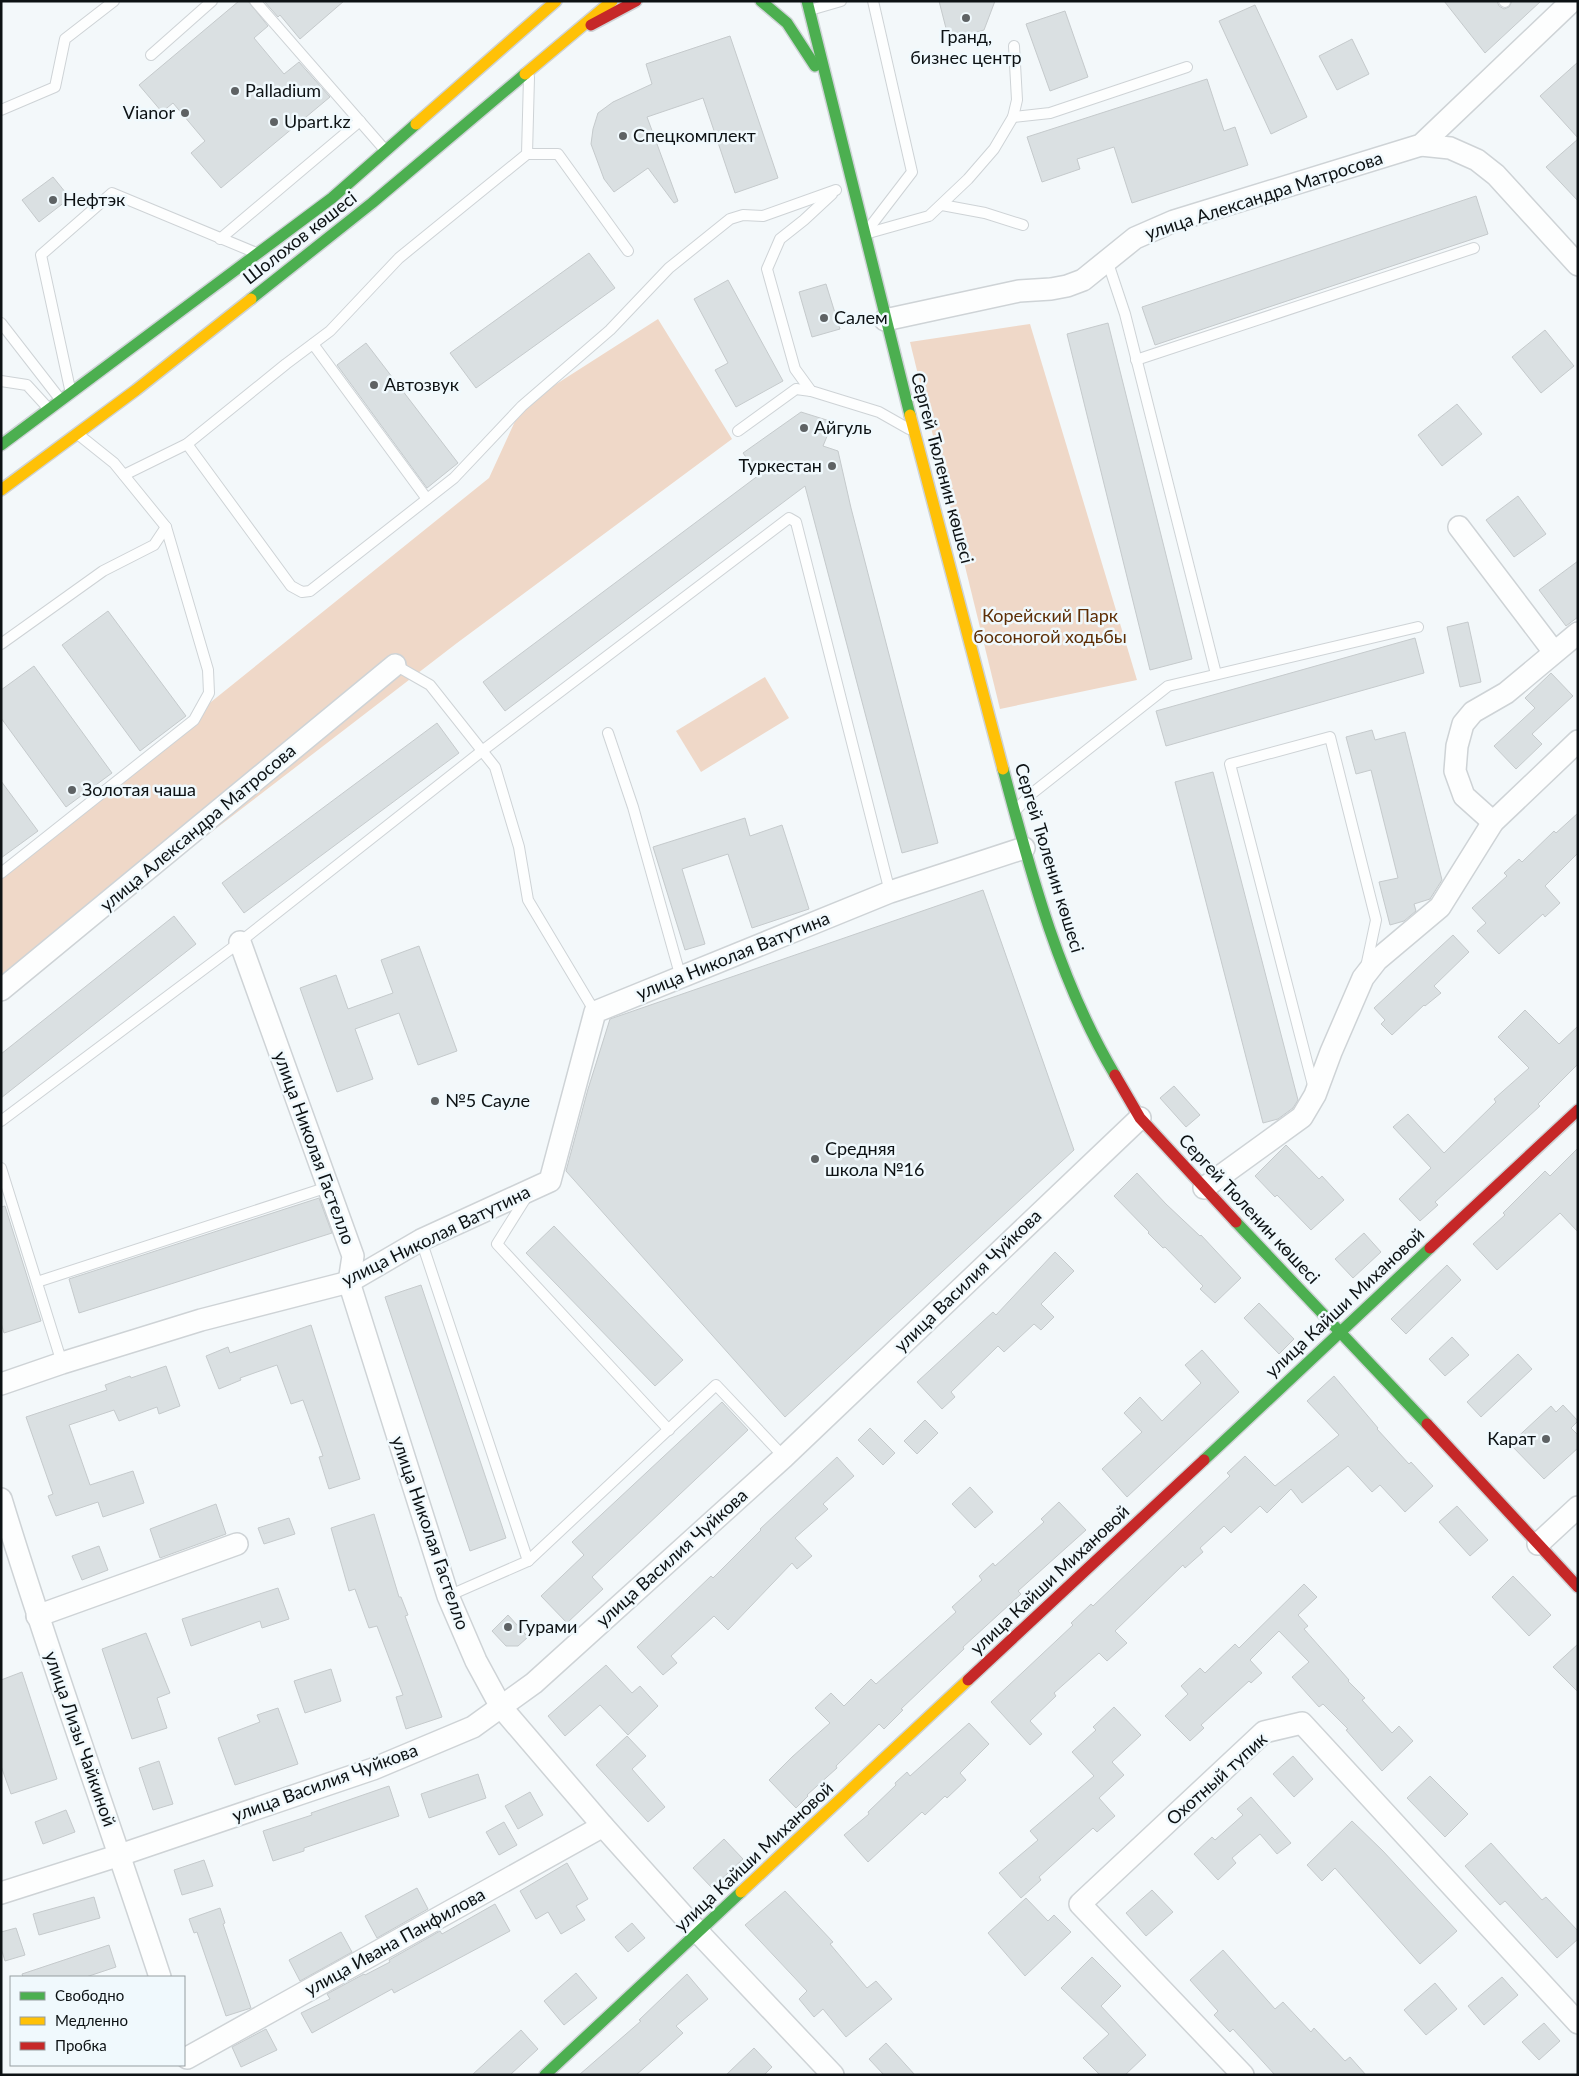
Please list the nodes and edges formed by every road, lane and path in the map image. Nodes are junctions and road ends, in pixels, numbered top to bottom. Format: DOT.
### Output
graph roads {
  1 [pos="114,1"];
  2 [pos="212,1"];
  3 [pos="255,1"];
  4 [pos="556,1"];
  5 [pos="612,1"];
  6 [pos="636,1"];
  7 [pos="761,1"];
  8 [pos="841,1"];
  9 [pos="873,1"];
  10 [pos="1572,1"];
  11 [pos="808,6"];
  12 [pos="566,40"];
  13 [pos="1014,46"];
  14 [pos="151,55"];
  15 [pos="1187,67"];
  16 [pos="529,71"];
  17 [pos="829,89"];
  18 [pos="1,110"];
  19 [pos="1012,117"];
  20 [pos="360,121"];
  21 [pos="1421,145"];
  22 [pos="386,151"];
  23 [pos="527,154"];
  24 [pos="852,186"];
  25 [pos="836,190"];
  26 [pos="942,205"];
  27 [pos="1023,225"];
  28 [pos="864,235"];
  29 [pos="220,239"];
  30 [pos="1474,248"];
  31 [pos="628,251"];
  32 [pos="257,254"];
  33 [pos="1106,259"];
  34 [pos="1578,264"];
  35 [pos="885,320"];
  36 [pos="1,322"];
  37 [pos="313,344"];
  38 [pos="1136,360"];
  39 [pos="1,381"];
  40 [pos="71,391"];
  41 [pos="811,391"];
  42 [pos="61,400"];
  43 [pos="49,409"];
  44 [pos="738,431"];
  45 [pos="914,432"];
  46 [pos="77,433"];
  47 [pos="187,444"];
  48 [pos="1,445"];
  49 [pos="124,475"];
  50 [pos="1,490"];
  51 [pos="427,499"];
  52 [pos="166,527"];
  53 [pos="1459,527"];
  54 [pos="1418,627"];
  55 [pos="1578,633"];
  56 [pos="1,644"];
  57 [pos="1554,652"];
  58 [pos="395,665"];
  59 [pos="1216,674"];
  60 [pos="608,733"];
  61 [pos="1578,741"];
  62 [pos="482,751"];
  63 [pos="1015,812"];
  64 [pos="1493,822"];
  65 [pos="1024,848"];
  66 [pos="1,873"];
  67 [pos="890,892"];
  68 [pos="240,942"];
  69 [pos="681,978"];
  70 [pos="1363,978"];
  71 [pos="1,990"];
  72 [pos="596,1012"];
  73 [pos="1315,1095"];
  74 [pos="1578,1110"];
  75 [pos="1140,1118"];
  76 [pos="1,1121"];
  77 [pos="1,1168"];
  78 [pos="328,1187"];
  79 [pos="531,1188"];
  80 [pos="1204,1188"];
  81 [pos="420,1240"];
  82 [pos="37,1282"];
  83 [pos="349,1282"];
  84 [pos="1341,1331"];
  85 [pos="62,1363"];
  86 [pos="1,1384"];
  87 [pos="669,1430"];
  88 [pos="784,1457"];
  89 [pos="1,1499"];
  90 [pos="1578,1507"];
  91 [pos="237,1544"];
  92 [pos="1538,1544"];
  93 [pos="528,1561"];
  94 [pos="1578,1587"];
  95 [pos="448,1596"];
  96 [pos="37,1616"];
  97 [pos="501,1707"];
  98 [pos="604,1826"];
  99 [pos="120,1855"];
  100 [pos="1,1893"];
  101 [pos="698,1932"];
  102 [pos="160,1976"];
  103 [pos="1578,2023"];
  104 [pos="188,2060"];
  105 [pos="545,2075"];
  106 [pos="833,2075"];
  107 [pos="1243,2075"];
  1 -- 18 [label="lane"];
  2 -- 14 [label="lane"];
  3 -- 20 [label="lane"];
  4 -- 22 [label="main road, Шолохов көшесі"];
  5 -- 12 [label="main road, Шолохов көшесі"];
  6 -- 12 [label="main road"];
  7 -- 17 [label="main road"];
  8 -- 11 [label="lane"];
  9 -- 28 [label="lane"];
  10 -- 21 [label="street, улица Александра Матросова"];
  11 -- 17 [label="main road, Сергей Тюленин көшесі"];
  12 -- 16 [label="main road, Шолохов көшесі"];
  13 -- 19 [label="lane"];
  15 -- 19 [label="lane"];
  16 -- 23 [label="lane"];
  16 -- 46 [label="main road, Шолохов көшесі"];
  17 -- 24 [label="main road, Сергей Тюленин көшесі"];
  19 -- 26 [label="lane"];
  20 -- 22 [label="lane"];
  20 -- 29 [label="lane"];
  21 -- 33 [label="street, улица Александра Матросова"];
  21 -- 34 [label="street"];
  22 -- 32 [label="main road, Шолохов көшесі"];
  23 -- 31 [label="lane"];
  23 -- 37 [label="lane"];
  24 -- 25 [label="lane"];
  24 -- 28 [label="main road, Сергей Тюленин көшесі"];
  25 -- 41 [label="lane"];
  25 -- 51 [label="lane"];
  26 -- 27 [label="lane"];
  26 -- 28 [label="lane"];
  28 -- 35 [label="main road, Сергей Тюленин көшесі"];
  29 -- 32 [label="lane"];
  29 -- 40 [label="lane"];
  30 -- 38 [label="lane"];
  32 -- 40 [label="main road, Шолохов көшесі"];
  33 -- 35 [label="street, улица Александра Матросова"];
  33 -- 38 [label="lane"];
  35 -- 45 [label="main road, Сергей Тюленин көшесі"];
  36 -- 42 [label="lane"];
  37 -- 47 [label="lane"];
  37 -- 51 [label="lane"];
  38 -- 59 [label="lane"];
  39 -- 43 [label="lane"];
  40 -- 42 [label="main road, Шолохов көшесі"];
  41 -- 44 [label="lane"];
  41 -- 45 [label="lane"];
  42 -- 43 [label="main road, Шолохов көшесі"];
  43 -- 48 [label="main road, Шолохов көшесі"];
  45 -- 63 [label="main road, Сергей Тюленин көшесі"];
  46 -- 49 [label="lane"];
  46 -- 50 [label="main road, Шолохов көшесі"];
  47 -- 49 [label="lane"];
  47 -- 51 [label="lane"];
  49 -- 52 [label="lane"];
  52 -- 56 [label="lane"];
  52 -- 66 [label="lane"];
  53 -- 57 [label="street"];
  54 -- 59 [label="lane"];
  55 -- 57 [label="street"];
  57 -- 64 [label="street"];
  58 -- 62 [label="lane"];
  58 -- 71 [label="street, улица Александра Матросова"];
  59 -- 63 [label="lane"];
  60 -- 69 [label="lane"];
  61 -- 64 [label="street"];
  62 -- 67 [label="lane"];
  62 -- 68 [label="lane"];
  62 -- 72 [label="lane"];
  63 -- 65 [label="main road, Сергей Тюленин көшесі"];
  64 -- 70 [label="street"];
  65 -- 67 [label="street, улица Николая Ватутина"];
  65 -- 75 [label="main road, Сергей Тюленин көшесі"];
  67 -- 69 [label="street, улица Николая Ватутина"];
  68 -- 76 [label="lane"];
  68 -- 78 [label="street, улица Николая Гастелло"];
  69 -- 72 [label="street, улица Николая Ватутина"];
  70 -- 73 [label="street"];
  70 -- 73 [label="lane"];
  72 -- 79 [label="street, улица Николая Ватутина"];
  73 -- 80 [label="street"];
  74 -- 84 [label="main road, улица Кайши Михановой"];
  75 -- 80 [label="main road, Сергей Тюленин көшесі"];
  75 -- 88 [label="street, улица Василия Чуйкова"];
  77 -- 82 [label="lane"];
  78 -- 82 [label="lane"];
  78 -- 83 [label="street, улица Николая Гастелло"];
  79 -- 81 [label="street, улица Николая Ватутина"];
  79 -- 87 [label="lane"];
  80 -- 84 [label="main road, Сергей Тюленин көшесі"];
  81 -- 83 [label="street, улица Николая Ватутина"];
  81 -- 93 [label="lane"];
  82 -- 85 [label="lane"];
  83 -- 85 [label="street, улица Николая Ватутина"];
  83 -- 95 [label="street, улица Николая Гастелло"];
  84 -- 92 [label="main road, Сергей Тюленин көшесі"];
  84 -- 101 [label="main road, улица Кайши Михановой"];
  85 -- 86 [label="street, улица Николая Ватутина"];
  87 -- 88 [label="lane"];
  87 -- 93 [label="lane"];
  88 -- 97 [label="street, улица Василия Чуйкова"];
  89 -- 96 [label="street, улица Лизы Чайкиной"];
  90 -- 92 [label="street"];
  91 -- 96 [label="street"];
  92 -- 94 [label="main road, Сергей Тюленин көшесі"];
  93 -- 95 [label="lane"];
  95 -- 97 [label="street, улица Николая Гастелло"];
  96 -- 99 [label="street, улица Лизы Чайкиной"];
  97 -- 98 [label="street, улица Николая Гастелло"];
  97 -- 99 [label="street, улица Василия Чуйкова"];
  98 -- 101 [label="street, улица Николая Гастелло"];
  98 -- 104 [label="street, улица Ивана Панфилова"];
  99 -- 100 [label="street, улица Василия Чуйкова"];
  99 -- 102 [label="street, улица Лизы Чайкиной"];
  101 -- 105 [label="main road, улица Кайши Михановой"];
  101 -- 106 [label="street, улица Николая Гастелло"];
  103 -- 107 [label="street, Охотный тупик"];
}
